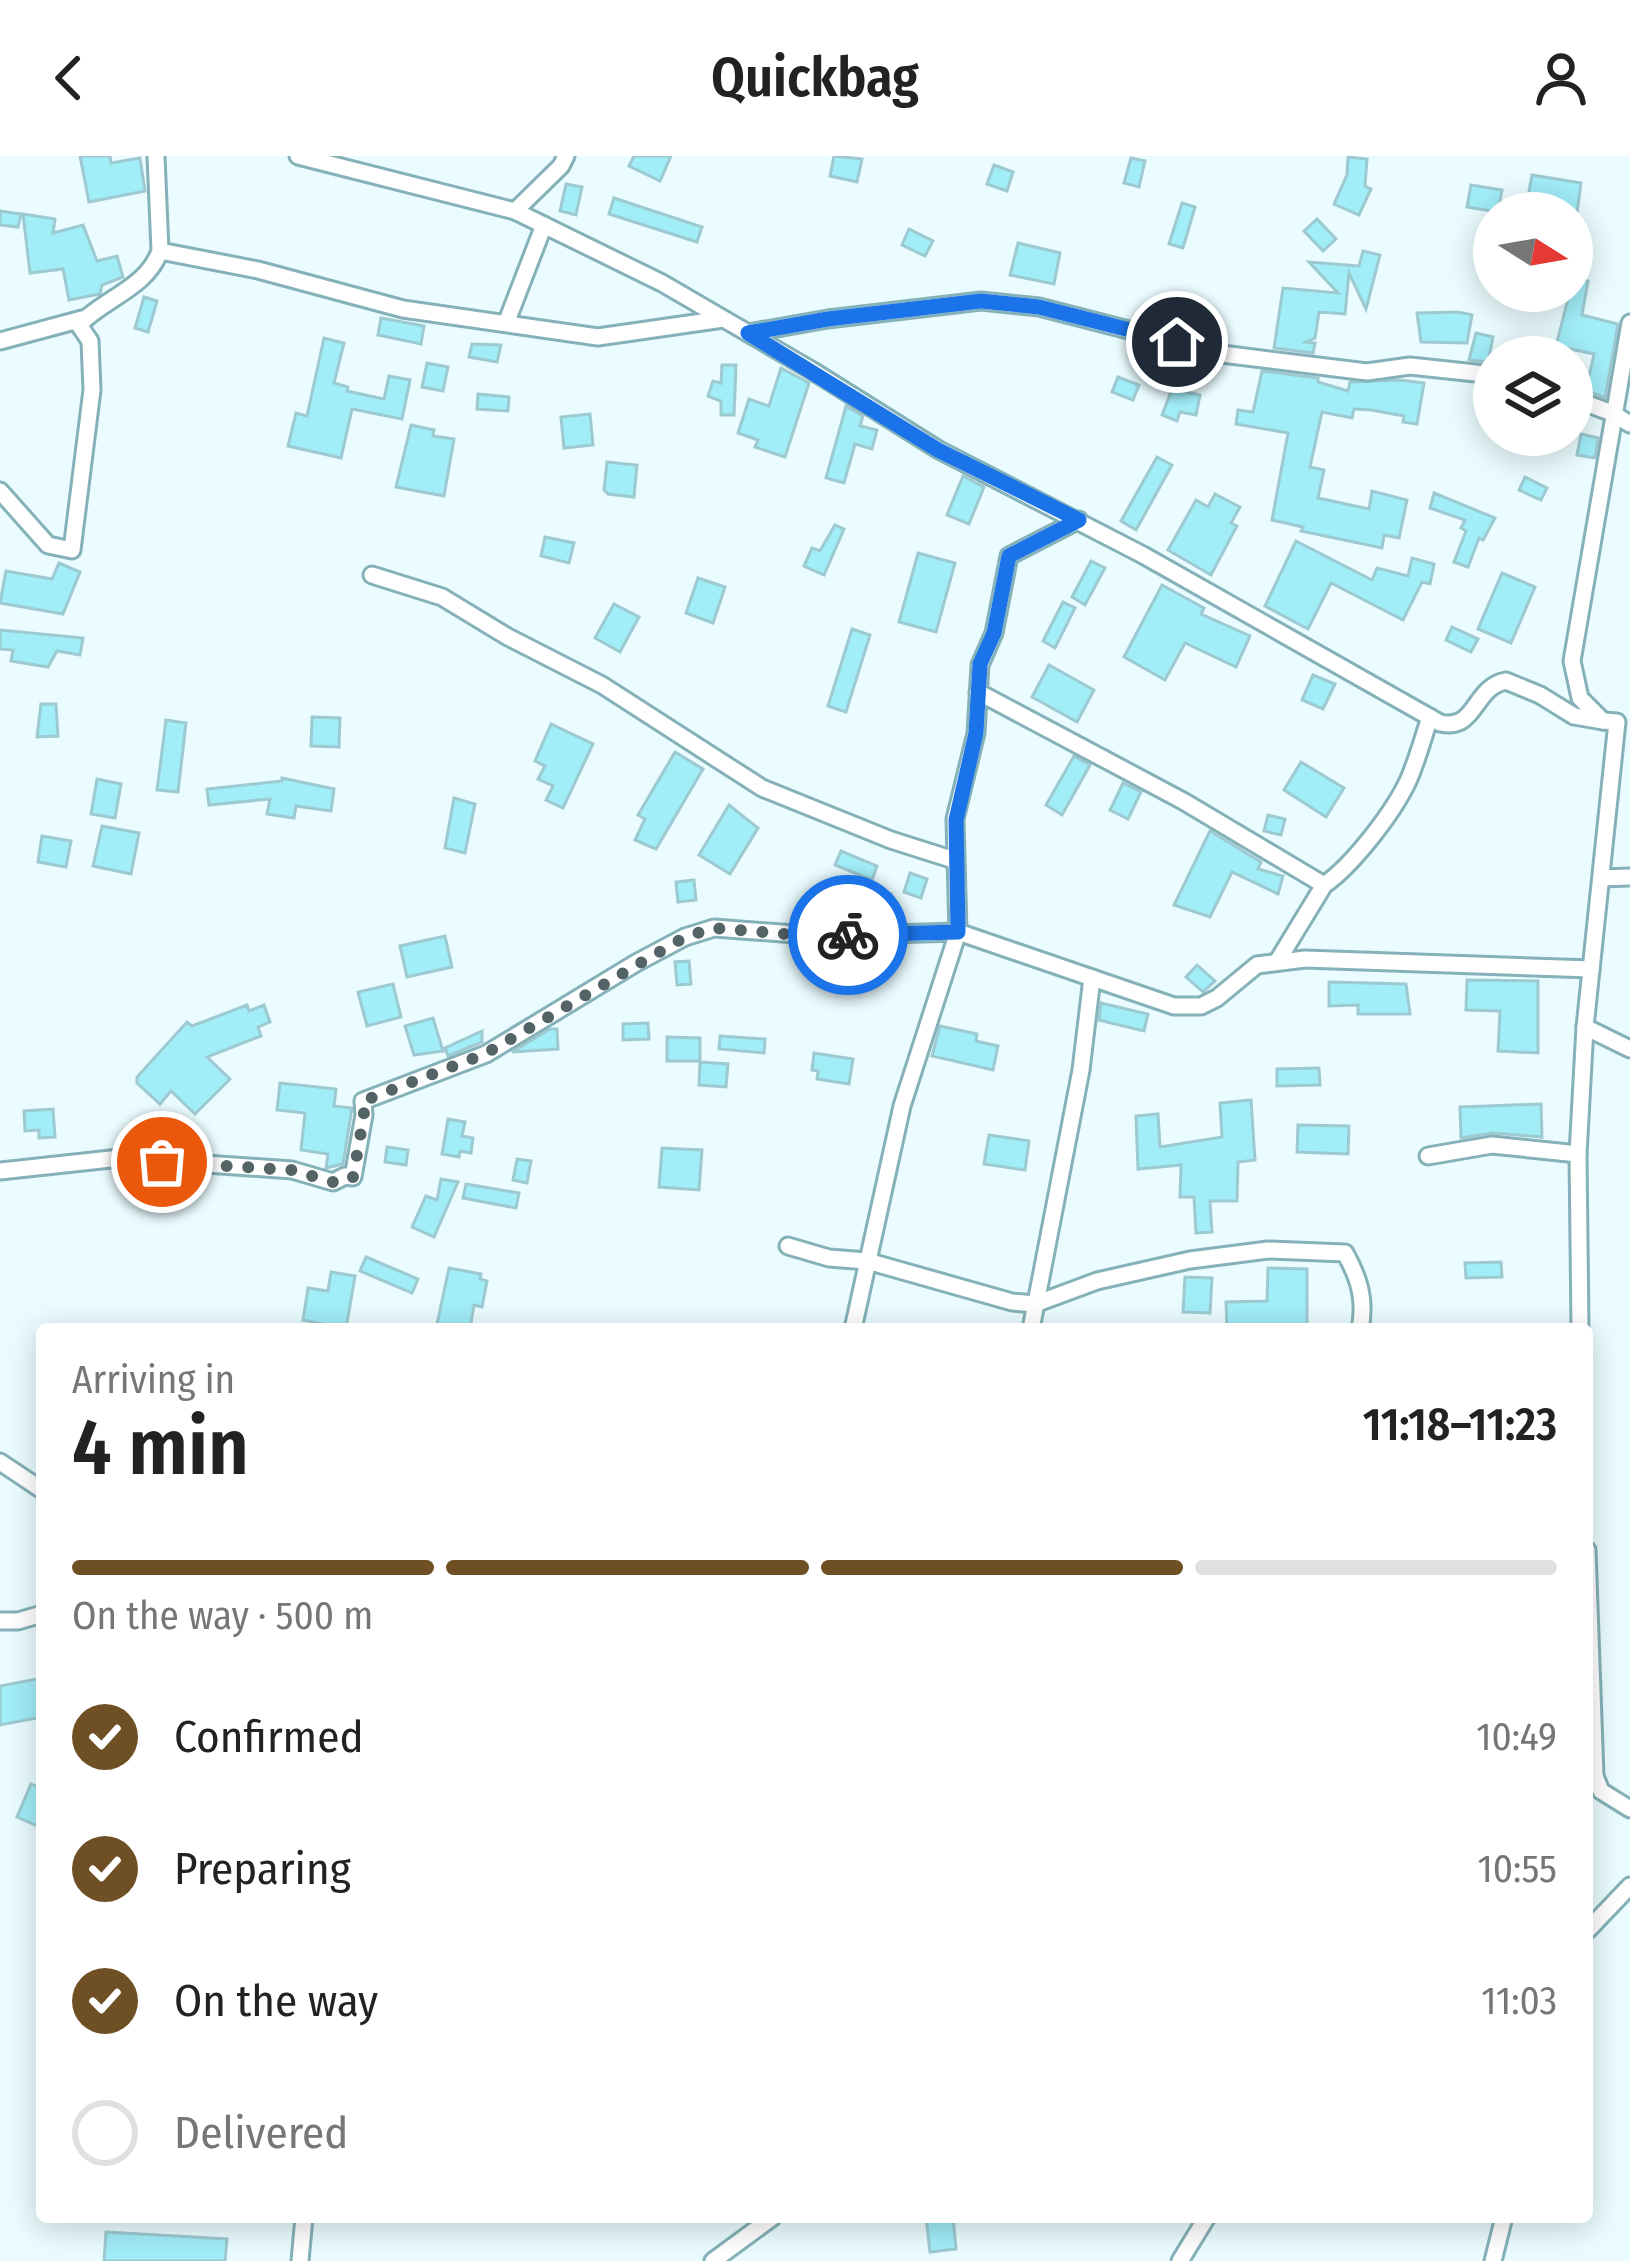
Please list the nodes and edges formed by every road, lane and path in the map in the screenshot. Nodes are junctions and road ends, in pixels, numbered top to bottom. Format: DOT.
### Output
graph roads {
  1 [pos="156,156"];
  2 [pos="298,156"];
  3 [pos="566,156"];
  4 [pos="515,211"];
  5 [pos="544,225"];
  6 [pos="160,251"];
  7 [pos="82,319"];
  8 [pos="724,319"];
  9 [pos="507,322"];
  10 [pos="1630,323"];
  11 [pos="748,333"];
  12 [pos="0,341"];
  13 [pos="1473,373"];
  14 [pos="1593,405"];
  15 [pos="1612,412"];
  16 [pos="1630,424"];
  17 [pos="0,491"];
  18 [pos="1079,520"];
  19 [pos="372,575"];
  20 [pos="978,692"];
  21 [pos="1430,717"];
  22 [pos="1617,721"];
  23 [pos="954,860"];
  24 [pos="1600,878"];
  25 [pos="1630,878"];
  26 [pos="1324,885"];
  27 [pos="958,932"];
  28 [pos="1277,962"];
  29 [pos="1591,969"];
  30 [pos="1092,978"];
  31 [pos="1585,1027"];
  32 [pos="1630,1049"];
  33 [pos="1578,1154"];
  34 [pos="1428,1156"];
  35 [pos="0,1172"];
  36 [pos="788,1246"];
  37 [pos="867,1261"];
  38 [pos="1035,1304"];
  39 [pos="854,1323"];
  40 [pos="1031,1323"];
  41 [pos="1361,1323"];
  42 [pos="1580,1323"];
  43 [pos="0,1462"];
  44 [pos="36,1486"];
  45 [pos="36,1615"];
  46 [pos="0,1621"];
  47 [pos="1593,1720"];
  48 [pos="1630,1809"];
  49 [pos="1630,1886"];
  50 [pos="1593,1925"];
  51 [pos="303,2223"];
  52 [pos="765,2223"];
  53 [pos="1204,2223"];
  54 [pos="1502,2223"];
  55 [pos="300,2261"];
  56 [pos="713,2261"];
  57 [pos="1180,2261"];
  58 [pos="1493,2261"];
  1 -- 6 [label="street"];
  2 -- 4 [label="street"];
  3 -- 4 [label="street"];
  4 -- 5 [label="street"];
  5 -- 8 [label="street"];
  5 -- 9 [label="street"];
  6 -- 7 [label="street"];
  6 -- 9 [label="street"];
  7 -- 12 [label="street"];
  7 -- 17 [label="street"];
  8 -- 9 [label="street"];
  8 -- 11 [label="street"];
  10 -- 15 [label="street"];
  11 -- 13 [label="street"];
  11 -- 18 [label="street"];
  14 -- 15 [label="street"];
  15 -- 16 [label="street"];
  15 -- 22 [label="street"];
  18 -- 20 [label="street"];
  18 -- 21 [label="street"];
  19 -- 23 [label="street"];
  20 -- 23 [label="street"];
  20 -- 26 [label="street"];
  21 -- 22 [label="street"];
  21 -- 26 [label="street"];
  22 -- 24 [label="street"];
  23 -- 27 [label="street"];
  24 -- 25 [label="street"];
  24 -- 29 [label="street"];
  26 -- 28 [label="street"];
  27 -- 30 [label="street"];
  27 -- 35 [label="street"];
  27 -- 37 [label="street"];
  28 -- 29 [label="street"];
  28 -- 30 [label="street"];
  29 -- 31 [label="street"];
  30 -- 38 [label="street"];
  31 -- 32 [label="street"];
  31 -- 33 [label="street"];
  33 -- 34 [label="street"];
  33 -- 42 [label="street"];
  36 -- 37 [label="street"];
  37 -- 38 [label="street"];
  37 -- 39 [label="street"];
  38 -- 40 [label="street"];
  38 -- 41 [label="street"];
  43 -- 44 [label="street"];
  45 -- 46 [label="street"];
  47 -- 48 [label="street"];
  49 -- 50 [label="street"];
  51 -- 55 [label="street"];
  52 -- 56 [label="street"];
  53 -- 57 [label="street"];
  54 -- 58 [label="street"];
}
